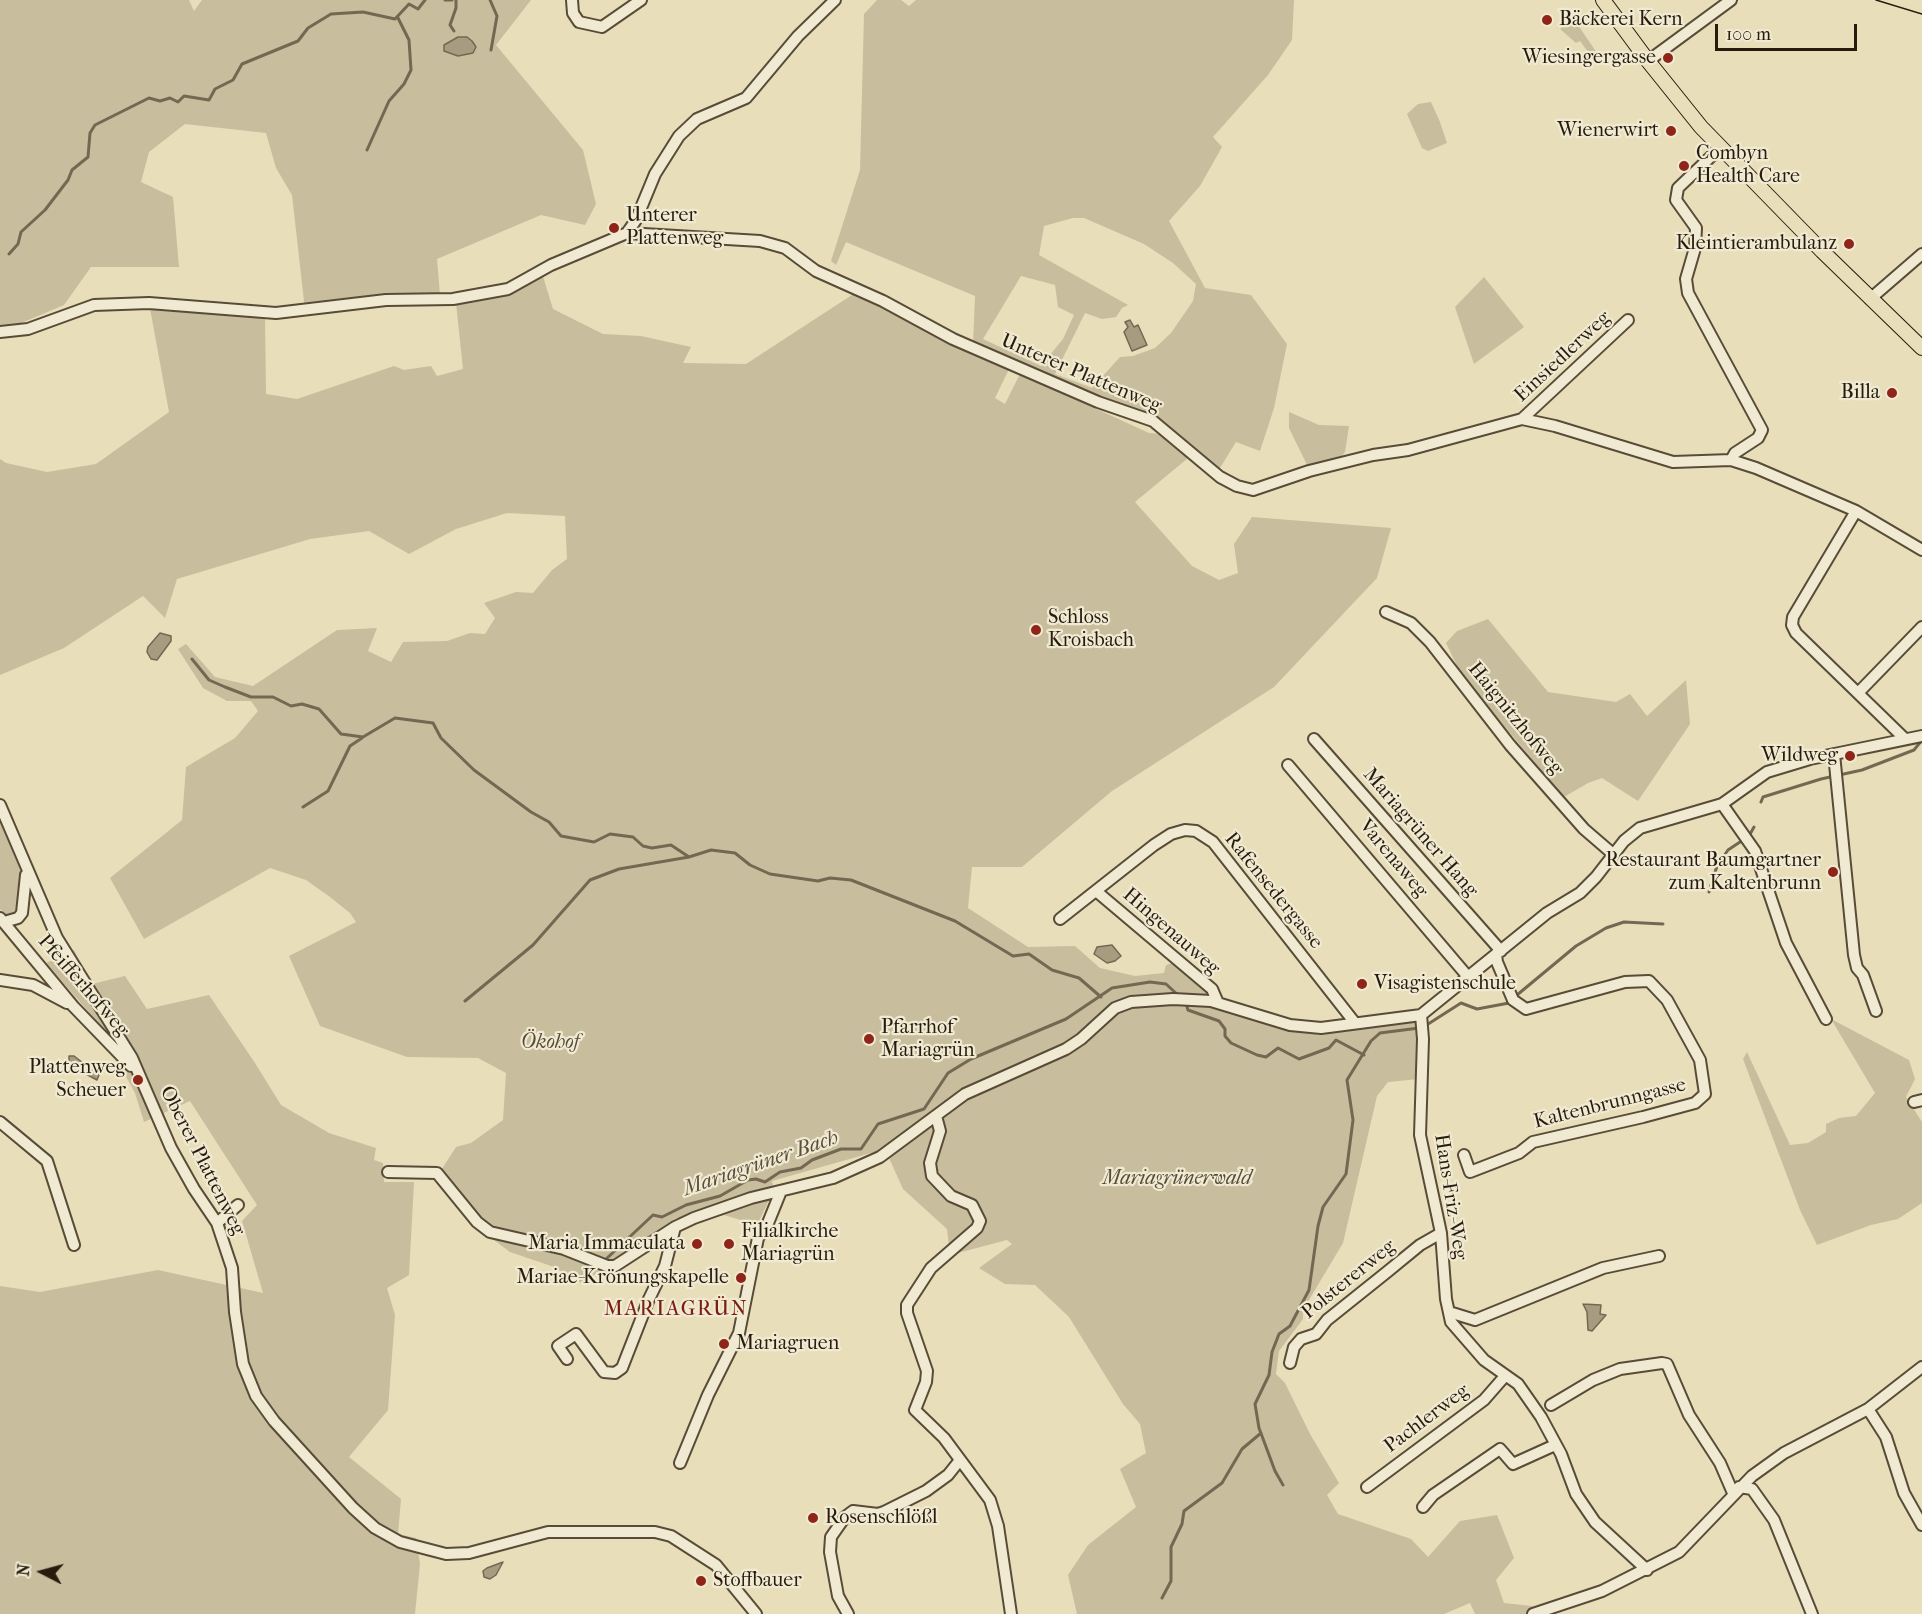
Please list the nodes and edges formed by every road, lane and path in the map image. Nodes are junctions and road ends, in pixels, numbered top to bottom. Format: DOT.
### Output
graph roads {
  1 [pos="572,0"];
  2 [pos="641,0"];
  3 [pos="835,0"];
  4 [pos="1603,0"];
  5 [pos="1731,0"];
  6 [pos="1648,61"];
  7 [pos="1721,147"];
  8 [pos="627,233"];
  9 [pos="1922,254"];
  10 [pos="1870,299"];
  11 [pos="1628,320"];
  12 [pos="0,332"];
  13 [pos="1922,348"];
  14 [pos="1522,419"];
  15 [pos="1731,460"];
  16 [pos="1856,511"];
  17 [pos="1922,550"];
  18 [pos="1386,612"];
  19 [pos="1922,627"];
  20 [pos="1858,693"];
  21 [pos="1920,736"];
  22 [pos="1314,739"];
  23 [pos="1905,739"];
  24 [pos="1834,754"];
  25 [pos="1288,765"];
  26 [pos="1722,804"];
  27 [pos="0,805"];
  28 [pos="1613,854"];
  29 [pos="26,867"];
  30 [pos="1096,891"];
  31 [pos="1060,919"];
  32 [pos="2,920"];
  33 [pos="1498,952"];
  34 [pos="1469,978"];
  35 [pos="0,980"];
  36 [pos="1218,1003"];
  37 [pos="73,1006"];
  38 [pos="1876,1011"];
  39 [pos="1826,1019"];
  40 [pos="1422,1022"];
  41 [pos="1355,1023"];
  42 [pos="138,1072"];
  43 [pos="936,1116"];
  44 [pos="0,1122"];
  45 [pos="1464,1155"];
  46 [pos="388,1172"];
  47 [pos="781,1191"];
  48 [pos="238,1205"];
  49 [pos="217,1223"];
  50 [pos="675,1227"];
  51 [pos="1441,1233"];
  52 [pos="74,1245"];
  53 [pos="1659,1256"];
  54 [pos="1449,1312"];
  55 [pos="567,1359"];
  56 [pos="1290,1363"];
  57 [pos="1922,1367"];
  58 [pos="1505,1376"];
  59 [pos="1551,1406"];
  60 [pos="1868,1409"];
  61 [pos="1555,1445"];
  62 [pos="960,1460"];
  63 [pos="680,1463"];
  64 [pos="1366,1487"];
  65 [pos="1736,1490"];
  66 [pos="1423,1507"];
  67 [pos="1922,1525"];
  68 [pos="1647,1570"];
  69 [pos="756,1614"];
  70 [pos="848,1614"];
  71 [pos="1011,1614"];
  72 [pos="1533,1614"];
  73 [pos="1812,1614"];
  1 -- 2 [label="street"];
  3 -- 8 [label="street"];
  4 -- 6 [label="main road"];
  5 -- 6 [label="street"];
  6 -- 7 [label="main road"];
  7 -- 10 [label="main road"];
  7 -- 15 [label="street"];
  8 -- 12 [label="street, Unterer Plattenweg"];
  8 -- 14 [label="street, Unterer Plattenweg"];
  9 -- 10 [label="street"];
  10 -- 13 [label="main road"];
  11 -- 14 [label="street, Einsiedlerweg"];
  14 -- 15 [label="street, Unterer Plattenweg"];
  15 -- 16 [label="street, Unterer Plattenweg"];
  16 -- 17 [label="street, Unterer Plattenweg"];
  16 -- 20 [label="street"];
  18 -- 28 [label="street, Haignitzhofweg"];
  19 -- 20 [label="street"];
  20 -- 23 [label="street"];
  21 -- 23 [label="street"];
  22 -- 33 [label="street, Mariagrüner Hang"];
  23 -- 24 [label="street"];
  24 -- 26 [label="street"];
  24 -- 38 [label="street"];
  25 -- 34 [label="street, Varenaweg"];
  26 -- 28 [label="street"];
  26 -- 39 [label="street"];
  27 -- 29 [label="street, Oberer Plattenweg"];
  28 -- 33 [label="street"];
  29 -- 32 [label="street, Pfeifferhofweg"];
  29 -- 42 [label="street, Oberer Plattenweg"];
  30 -- 31 [label="street, Rafensedergasse"];
  30 -- 36 [label="street, Hingenauweg"];
  30 -- 41 [label="street, Rafensedergasse"];
  32 -- 37 [label="street, Pfeifferhofweg"];
  33 -- 34 [label="street"];
  33 -- 45 [label="street, Kaltenbrunngasse"];
  34 -- 40 [label="street"];
  35 -- 37 [label="street"];
  36 -- 41 [label="street"];
  36 -- 43 [label="street"];
  37 -- 42 [label="street, Pfeifferhofweg"];
  40 -- 41 [label="street"];
  40 -- 51 [label="street, Hans-Friz-Weg"];
  42 -- 49 [label="street, Oberer Plattenweg"];
  43 -- 47 [label="street"];
  43 -- 62 [label="street"];
  44 -- 52 [label="street"];
  46 -- 50 [label="street"];
  47 -- 50 [label="street"];
  47 -- 63 [label="street"];
  48 -- 49 [label="street"];
  49 -- 69 [label="street, Oberer Plattenweg"];
  50 -- 55 [label="street"];
  51 -- 54 [label="street, Hans-Friz-Weg"];
  51 -- 56 [label="street, Polstererweg"];
  53 -- 54 [label="street"];
  54 -- 58 [label="street, Hans-Friz-Weg"];
  57 -- 60 [label="street"];
  58 -- 61 [label="street, Hans-Friz-Weg"];
  58 -- 64 [label="street, Pachlerweg"];
  59 -- 65 [label="street"];
  60 -- 65 [label="street"];
  60 -- 67 [label="street"];
  61 -- 66 [label="street"];
  61 -- 68 [label="street, Hans-Friz-Weg"];
  62 -- 70 [label="street"];
  62 -- 71 [label="street"];
  65 -- 68 [label="street"];
  65 -- 73 [label="street"];
  68 -- 72 [label="street"];
}
